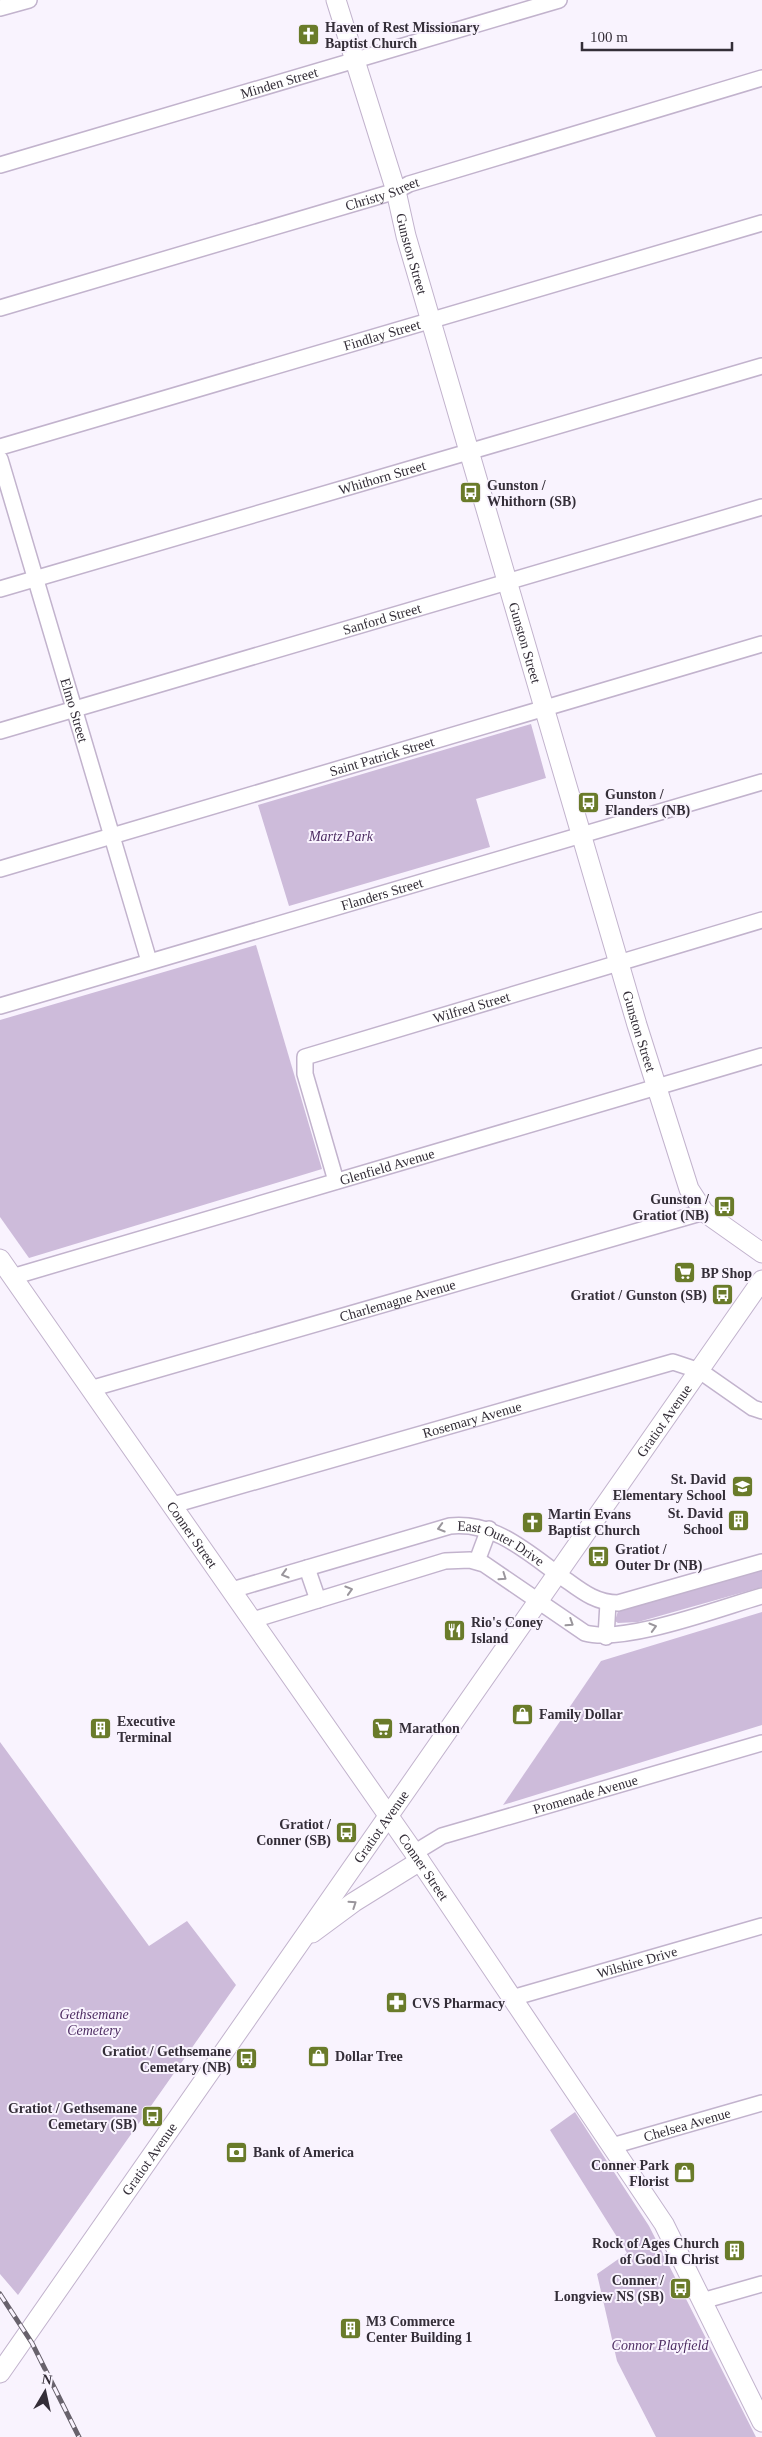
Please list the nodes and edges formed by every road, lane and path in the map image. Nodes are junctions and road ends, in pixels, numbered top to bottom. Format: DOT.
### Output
graph roads {
  1 [pos="28,0"];
  2 [pos="336,0"];
  3 [pos="558,0"];
  4 [pos="0,8"];
  5 [pos="354,61"];
  6 [pos="762,78"];
  7 [pos="0,165"];
  8 [pos="396,191"];
  9 [pos="762,223"];
  10 [pos="0,308"];
  11 [pos="431,321"];
  12 [pos="762,366"];
  13 [pos="0,448"];
  14 [pos="469,452"];
  15 [pos="0,459"];
  16 [pos="762,507"];
  17 [pos="36,579"];
  18 [pos="508,582"];
  19 [pos="0,589"];
  20 [pos="762,644"];
  21 [pos="545,708"];
  22 [pos="74,709"];
  23 [pos="0,731"];
  24 [pos="762,782"];
  25 [pos="582,835"];
  26 [pos="112,836"];
  27 [pos="0,869"];
  28 [pos="762,920"];
  29 [pos="149,961"];
  30 [pos="619,962"];
  31 [pos="0,1006"];
  32 [pos="762,1056"];
  33 [pos="657,1087"];
  34 [pos="336,1181"];
  35 [pos="704,1212"];
  36 [pos="762,1253"];
  37 [pos="0,1259"];
  38 [pos="12,1277"];
  39 [pos="762,1280"];
  40 [pos="700,1371"];
  41 [pos="90,1389"];
  42 [pos="762,1411"];
  43 [pos="173,1505"];
  44 [pos="489,1529"];
  45 [pos="477,1561"];
  46 [pos="762,1562"];
  47 [pos="308,1568"];
  48 [pos="557,1574"];
  49 [pos="232,1590"];
  50 [pos="762,1596"];
  51 [pos="318,1600"];
  52 [pos="538,1601"];
  53 [pos="608,1603"];
  54 [pos="253,1620"];
  55 [pos="606,1637"];
  56 [pos="762,1743"];
  57 [pos="387,1817"];
  58 [pos="417,1857"];
  59 [pos="762,1926"];
  60 [pos="299,1942"];
  61 [pos="512,1998"];
  62 [pos="762,2103"];
  63 [pos="612,2146"];
  64 [pos="762,2284"];
  65 [pos="702,2301"];
  66 [pos="0,2373"];
  67 [pos="762,2422"];
  1 -- 4 [label="street"];
  2 -- 5 [label="main road, Gunston Street"];
  3 -- 5 [label="street, Minden Street"];
  5 -- 7 [label="street, Minden Street"];
  5 -- 8 [label="main road, Gunston Street"];
  6 -- 8 [label="street, Christy Street"];
  8 -- 10 [label="street, Christy Street"];
  8 -- 11 [label="main road, Gunston Street"];
  9 -- 11 [label="street, Findlay Street"];
  11 -- 13 [label="street, Findlay Street"];
  11 -- 14 [label="main road, Gunston Street"];
  12 -- 14 [label="street, Whithorn Street"];
  14 -- 17 [label="street, Whithorn Street"];
  14 -- 18 [label="main road, Gunston Street"];
  15 -- 17 [label="street, Elmo Street"];
  16 -- 18 [label="street, Sanford Street"];
  17 -- 19 [label="street, Whithorn Street"];
  17 -- 22 [label="street, Elmo Street"];
  18 -- 21 [label="main road, Gunston Street"];
  18 -- 22 [label="street, Sanford Street"];
  20 -- 21 [label="street, Saint Patrick Street"];
  21 -- 25 [label="main road, Gunston Street"];
  21 -- 26 [label="street, Saint Patrick Street"];
  22 -- 23 [label="street, Sanford Street"];
  22 -- 26 [label="street, Elmo Street"];
  24 -- 25 [label="street, Flanders Street"];
  25 -- 29 [label="street, Flanders Street"];
  25 -- 30 [label="main road, Gunston Street"];
  26 -- 27 [label="street, Saint Patrick Street"];
  26 -- 29 [label="street, Elmo Street"];
  28 -- 30 [label="street, Wilfred Street"];
  29 -- 31 [label="street, Flanders Street"];
  30 -- 33 [label="main road, Gunston Street"];
  30 -- 34 [label="street, Wilfred Street"];
  32 -- 33 [label="street, Glenfield Avenue"];
  33 -- 34 [label="street, Glenfield Avenue"];
  33 -- 35 [label="main road, Gunston Street"];
  34 -- 38 [label="street, Glenfield Avenue"];
  35 -- 36 [label="main road, Gunston Street"];
  35 -- 41 [label="street, Charlemagne Avenue"];
  37 -- 38 [label="main road, Conner Street"];
  38 -- 41 [label="main road, Conner Street"];
  39 -- 40 [label="main road, Gratiot Avenue"];
  40 -- 42 [label="street, Rosemary Avenue"];
  40 -- 43 [label="street, Rosemary Avenue"];
  40 -- 48 [label="main road, Gratiot Avenue"];
  41 -- 43 [label="main road, Conner Street"];
  43 -- 49 [label="main road, Conner Street"];
  44 -- 45 [label="street"];
  44 -- 47 [label="street, East Outer Drive, one-way"];
  44 -- 48 [label="street, East Outer Drive"];
  51 -- 45 [label="street, East Outer Drive, one-way"];
  45 -- 52 [label="street, East Outer Drive, one-way"];
  46 -- 53 [label="street"];
  47 -- 49 [label="street, East Outer Drive, one-way"];
  47 -- 51 [label="street"];
  48 -- 52 [label="main road, Gratiot Avenue"];
  48 -- 53 [label="street, East Outer Drive"];
  49 -- 54 [label="main road, Conner Street"];
  55 -- 50 [label="street, East Outer Drive, one-way"];
  51 -- 54 [label="street, East Outer Drive"];
  52 -- 55 [label="street, East Outer Drive, one-way"];
  52 -- 57 [label="main road, Gratiot Avenue"];
  53 -- 55 [label="street"];
  54 -- 57 [label="main road, Conner Street"];
  56 -- 58 [label="street, Promenade Avenue"];
  57 -- 58 [label="main road, Conner Street"];
  57 -- 60 [label="main road, Gratiot Avenue"];
  60 -- 58 [label="main road, one-way"];
  58 -- 61 [label="main road, Conner Street"];
  59 -- 61 [label="street, Wilshire Drive"];
  60 -- 66 [label="main road, Gratiot Avenue"];
  61 -- 63 [label="main road, Conner Street"];
  62 -- 63 [label="street, Chelsea Avenue"];
  63 -- 65 [label="main road, Conner Street"];
  64 -- 65 [label="street"];
  65 -- 67 [label="main road, Conner Street"];
}
